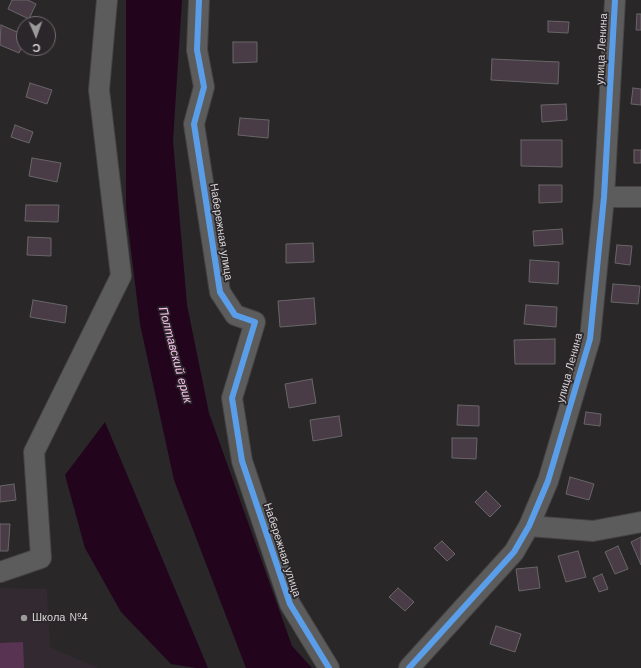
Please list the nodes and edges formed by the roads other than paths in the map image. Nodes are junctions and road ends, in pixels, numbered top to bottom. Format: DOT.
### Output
graph roads {
  1 [pos="107,0"];
  2 [pos="199,0"];
  3 [pos="615,0"];
  4 [pos="604,197"];
  5 [pos="641,197"];
  6 [pos="641,522"];
  7 [pos="529,526"];
  8 [pos="0,572"];
  9 [pos="329,668"];
  10 [pos="409,668"];
  1 -- 8 [label="street"];
  2 -- 9 [label="street, Набережная улица"];
  3 -- 4 [label="street, улица Ленина"];
  4 -- 5 [label="street"];
  4 -- 7 [label="street, улица Ленина"];
  6 -- 7 [label="street"];
  7 -- 10 [label="street, улица Ленина"];
}
